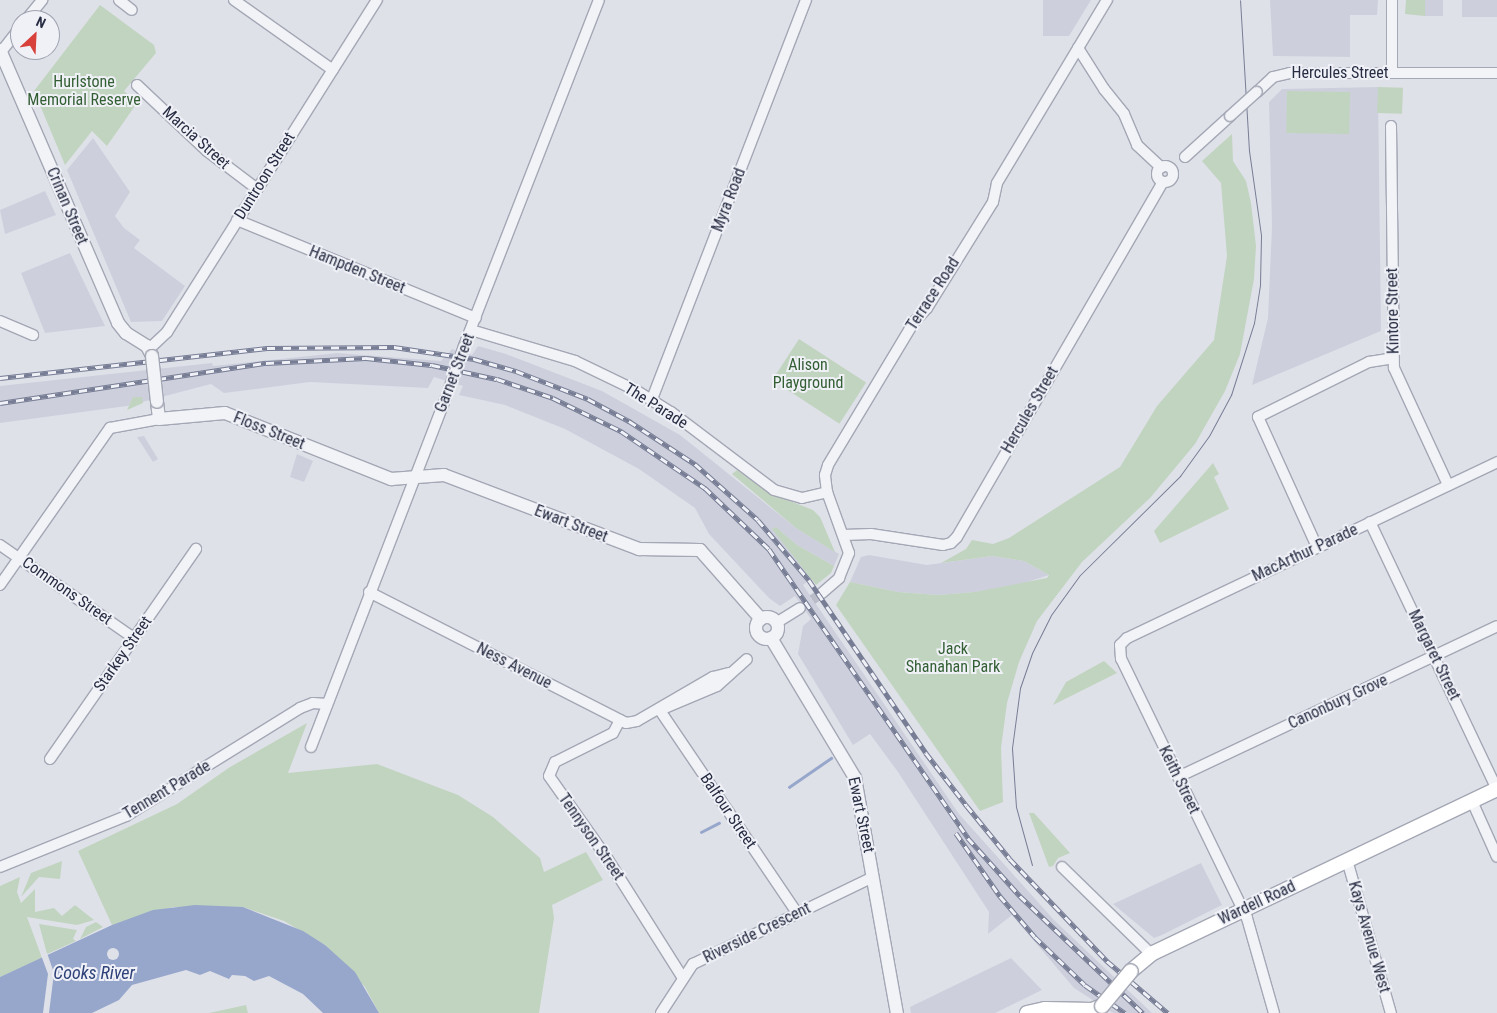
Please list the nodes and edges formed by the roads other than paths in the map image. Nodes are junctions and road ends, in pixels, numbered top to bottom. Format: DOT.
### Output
graph roads {
  1 [pos="42,0"];
  2 [pos="119,0"];
  3 [pos="234,0"];
  4 [pos="377,0"];
  5 [pos="599,0"];
  6 [pos="806,0"];
  7 [pos="1107,0"];
  8 [pos="1392,0"];
  9 [pos="34,10"];
  10 [pos="132,10"];
  11 [pos="10,40"];
  12 [pos="1078,48"];
  13 [pos="0,51"];
  14 [pos="333,70"];
  15 [pos="1392,73"];
  16 [pos="1497,73"];
  17 [pos="137,85"];
  18 [pos="1391,126"];
  19 [pos="1185,157"];
  20 [pos="257,190"];
  21 [pos="237,220"];
  22 [pos="476,318"];
  23 [pos="0,321"];
  24 [pos="472,330"];
  25 [pos="33,335"];
  26 [pos="151,352"];
  27 [pos="1393,358"];
  28 [pos="652,399"];
  29 [pos="159,419"];
  30 [pos="1497,462"];
  31 [pos="414,477"];
  32 [pos="1448,485"];
  33 [pos="827,492"];
  34 [pos="1370,522"];
  35 [pos="844,535"];
  36 [pos="0,545"];
  37 [pos="1317,547"];
  38 [pos="196,549"];
  39 [pos="19,558"];
  40 [pos="0,585"];
  41 [pos="369,592"];
  42 [pos="822,593"];
  43 [pos="800,608"];
  44 [pos="761,619"];
  45 [pos="776,623"];
  46 [pos="1497,626"];
  47 [pos="134,638"];
  48 [pos="772,638"];
  49 [pos="1118,650"];
  50 [pos="1434,656"];
  51 [pos="747,660"];
  52 [pos="327,704"];
  53 [pos="660,710"];
  54 [pos="620,720"];
  55 [pos="311,747"];
  56 [pos="50,759"];
  57 [pos="1178,777"];
  58 [pos="1497,789"];
  59 [pos="1472,800"];
  60 [pos="1497,857"];
  61 [pos="1347,860"];
  62 [pos="0,867"];
  63 [pos="1062,867"];
  64 [pos="873,876"];
  65 [pos="1242,910"];
  66 [pos="797,913"];
  67 [pos="1151,954"];
  68 [pos="683,978"];
  69 [pos="1077,1012"];
  70 [pos="661,1013"];
  71 [pos="897,1013"];
  72 [pos="1027,1013"];
  73 [pos="1274,1013"];
  74 [pos="1391,1013"];
  1 -- 9 [label="street"];
  2 -- 10 [label="street"];
  3 -- 14 [label="street"];
  4 -- 14 [label="street, Duntroon Street"];
  5 -- 22 [label="street, Garnet Street"];
  6 -- 28 [label="street, Myra Road"];
  7 -- 12 [label="street, Terrace Road"];
  8 -- 15 [label="street"];
  11 -- 13 [label="street"];
  12 -- 33 [label="street, Terrace Road"];
  12 -- 35 [label="street, Hercules Street"];
  13 -- 26 [label="street, Crinan Street"];
  14 -- 20 [label="street, Duntroon Street"];
  15 -- 16 [label="street, Hercules Street"];
  15 -- 19 [label="street, Hercules Street, bridge"];
  17 -- 20 [label="street, Marcia Street"];
  18 -- 27 [label="street, Kintore Street"];
  20 -- 21 [label="street, Duntroon Street"];
  21 -- 22 [label="street, Hampden Street"];
  21 -- 26 [label="street, Duntroon Street"];
  22 -- 24 [label="street, Garnet Street"];
  23 -- 25 [label="street"];
  24 -- 28 [label="street, The Parade"];
  24 -- 31 [label="street, Garnet Street, bridge"];
  26 -- 29 [label="street, bridge"];
  27 -- 32 [label="street, Kintore Street"];
  27 -- 37 [label="street"];
  28 -- 33 [label="street, The Parade"];
  29 -- 31 [label="street, Floss Street"];
  29 -- 39 [label="street"];
  30 -- 32 [label="street, MacArthur Parade"];
  31 -- 41 [label="street, Garnet Street"];
  31 -- 44 [label="street, Ewart Street"];
  32 -- 34 [label="street, MacArthur Parade"];
  33 -- 35 [label="street, Terrace Road"];
  34 -- 37 [label="street, MacArthur Parade"];
  34 -- 50 [label="street, Margaret Street"];
  35 -- 42 [label="street, Terrace Road"];
  36 -- 39 [label="street, Commons Street"];
  37 -- 49 [label="street, MacArthur Parade"];
  38 -- 47 [label="street, Starkey Street"];
  39 -- 40 [label="street"];
  39 -- 47 [label="street, Commons Street"];
  41 -- 52 [label="street, Garnet Street"];
  41 -- 54 [label="street, Ness Avenue"];
  43 -- 45 [label="street"];
  44 -- 45 [label="street"];
  44 -- 48 [label="street"];
  45 -- 48 [label="street"];
  46 -- 50 [label="street, Canonbury Grove"];
  47 -- 56 [label="street, Starkey Street"];
  48 -- 64 [label="street, Ewart Street"];
  49 -- 57 [label="street, Keith Street"];
  50 -- 57 [label="street, Canonbury Grove"];
  50 -- 58 [label="street, Margaret Street"];
  51 -- 53 [label="street"];
  52 -- 55 [label="street, Garnet Street"];
  52 -- 62 [label="street, Tennent Parade"];
  53 -- 54 [label="street"];
  53 -- 66 [label="street, Balfour Street"];
  54 -- 68 [label="street, Tennyson Street"];
  57 -- 65 [label="street, Keith Street"];
  58 -- 59 [label="main road, Wardell Road"];
  59 -- 60 [label="street"];
  59 -- 61 [label="main road, Wardell Road"];
  61 -- 65 [label="main road, Wardell Road"];
  61 -- 74 [label="street, Kays Avenue West"];
  63 -- 67 [label="street"];
  64 -- 66 [label="street, Riverside Crescent"];
  64 -- 71 [label="street, Ewart Street"];
  65 -- 67 [label="main road, Wardell Road"];
  65 -- 73 [label="street, Keith Street"];
  66 -- 68 [label="street, Riverside Crescent"];
  67 -- 69 [label="main road, Wardell Road, bridge"];
  68 -- 70 [label="street, Riverside Crescent"];
  69 -- 72 [label="main road, Wardell Road"];
}
